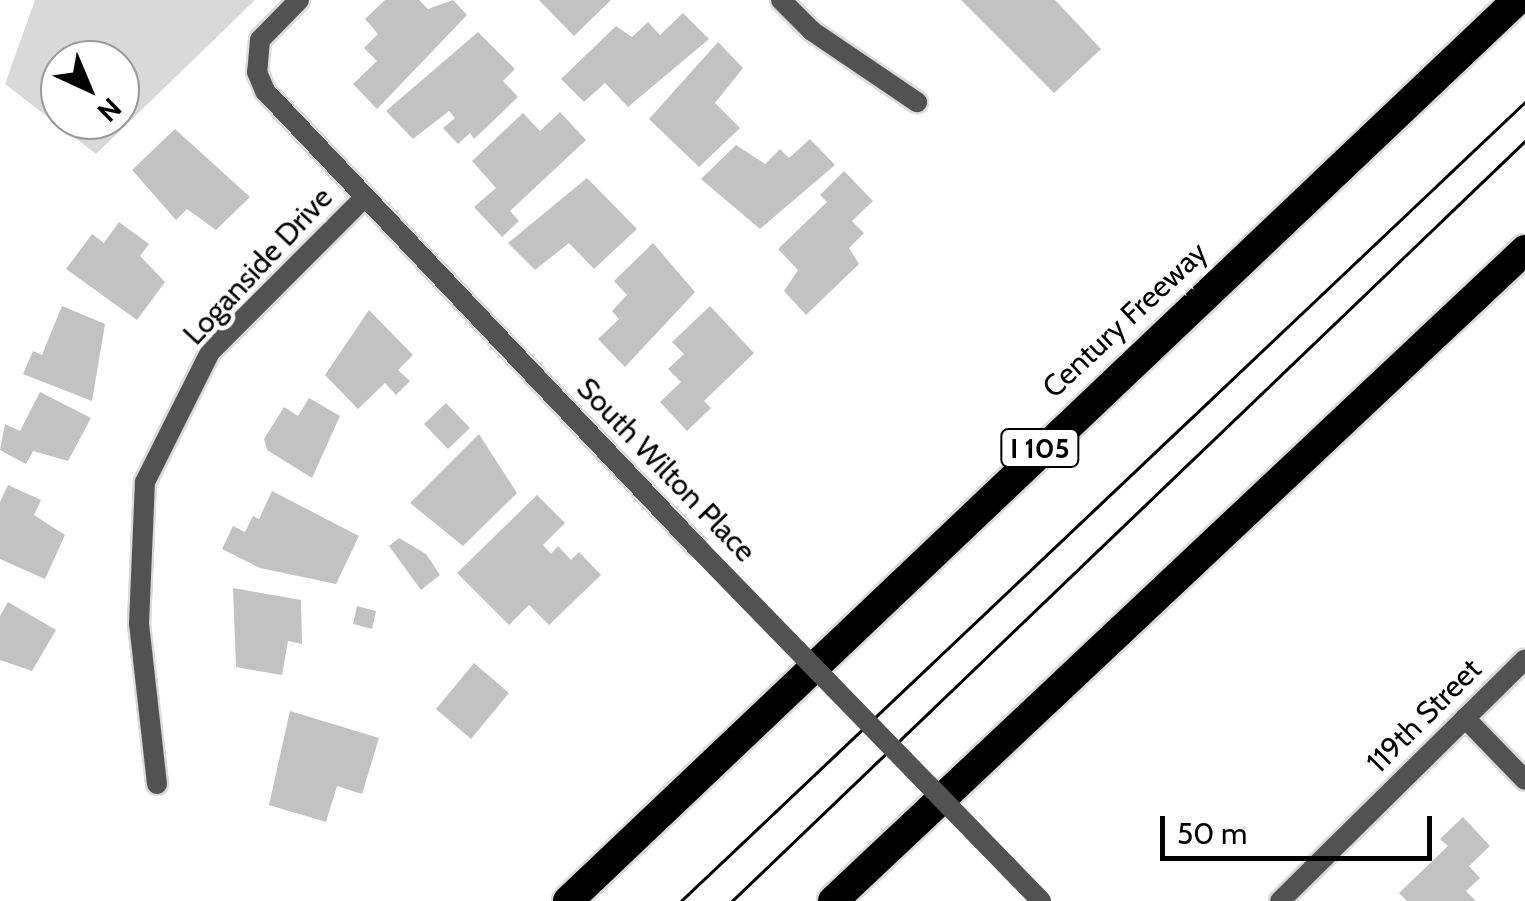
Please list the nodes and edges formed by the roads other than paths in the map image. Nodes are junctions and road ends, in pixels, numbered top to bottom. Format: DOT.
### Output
graph roads {
  1 [pos="299,0"];
  2 [pos="781,0"];
  3 [pos="1517,0"];
  4 [pos="917,102"];
  5 [pos="364,198"];
  6 [pos="1525,250"];
  7 [pos="1525,659"];
  8 [pos="1465,718"];
  9 [pos="1525,780"];
  10 [pos="157,784"];
  11 [pos="568,901"];
  12 [pos="833,901"];
  13 [pos="1041,901"];
  14 [pos="1280,901"];
  1 -- 5 [label="street, South Wilton Place"];
  2 -- 4 [label="street"];
  3 -- 11 [label="highway, Century Freeway / I 105"];
  5 -- 10 [label="street, Loganside Drive"];
  5 -- 13 [label="street, South Wilton Place, bridge"];
  6 -- 12 [label="highway"];
  7 -- 8 [label="street, 119th Street"];
  8 -- 9 [label="street"];
  8 -- 14 [label="street, 119th Street"];
}
